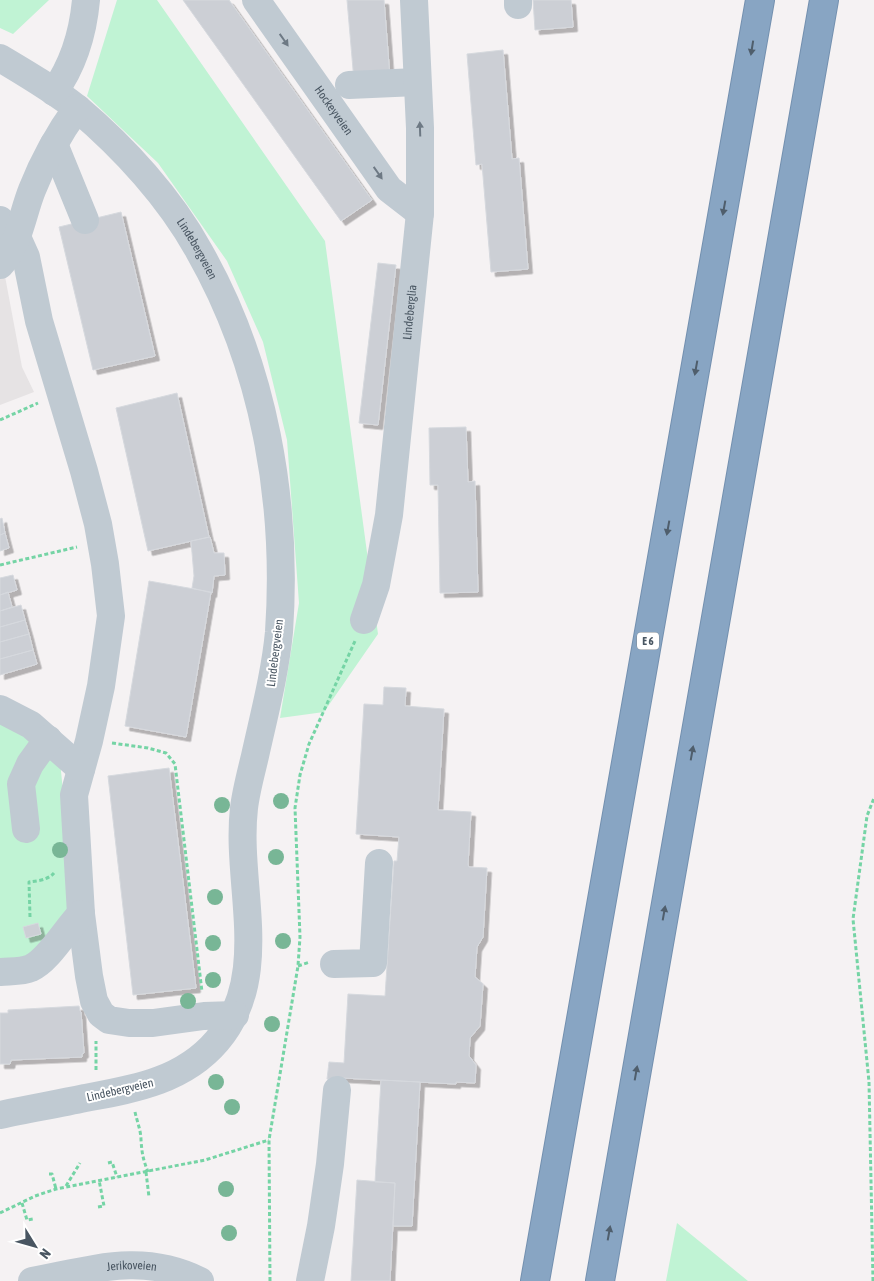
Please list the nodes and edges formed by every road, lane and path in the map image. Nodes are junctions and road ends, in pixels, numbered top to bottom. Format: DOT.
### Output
graph roads {
  1 [pos="86,0"];
  2 [pos="256,0"];
  3 [pos="414,0"];
  4 [pos="760,0"];
  5 [pos="824,0"];
  6 [pos="0,58"];
  7 [pos="417,82"];
  8 [pos="349,86"];
  9 [pos="54,92"];
  10 [pos="77,108"];
  11 [pos="54,144"];
  12 [pos="420,213"];
  13 [pos="85,220"];
  14 [pos="8,229"];
  15 [pos="0,265"];
  16 [pos="37,403"];
  17 [pos="0,420"];
  18 [pos="101,541"];
  19 [pos="0,565"];
  20 [pos="364,620"];
  21 [pos="0,709"];
  22 [pos="48,739"];
  23 [pos="110,743"];
  24 [pos="81,769"];
  25 [pos="874,798"];
  26 [pos="26,829"];
  27 [pos="379,863"];
  28 [pos="29,882"];
  29 [pos="81,914"];
  30 [pos="30,917"];
  31 [pos="303,964"];
  32 [pos="334,964"];
  33 [pos="298,966"];
  34 [pos="0,972"];
  35 [pos="101,1014"];
  36 [pos="234,1015"];
  37 [pos="204,1016"];
  38 [pos="130,1089"];
  39 [pos="337,1090"];
  40 [pos="99,1096"];
  41 [pos="0,1115"];
  42 [pos="269,1140"];
  43 [pos="80,1163"];
  44 [pos="108,1163"];
  45 [pos="147,1172"];
  46 [pos="49,1174"];
  47 [pos="117,1177"];
  48 [pos="100,1180"];
  49 [pos="66,1186"];
  50 [pos="56,1189"];
  51 [pos="149,1197"];
  52 [pos="22,1203"];
  53 [pos="98,1207"];
  54 [pos="0,1213"];
  55 [pos="33,1219"];
  56 [pos="41,1273"];
  57 [pos="200,1281"];
  58 [pos="270,1281"];
  59 [pos="310,1281"];
  60 [pos="535,1281"];
  61 [pos="600,1281"];
  62 [pos="873,1281"];
  1 -- 9 [label="street"];
  2 -- 12 [label="street, Hockeyveien, one-way"];
  3 -- 7 [label="street, Lindeberglia"];
  4 -- 60 [label="highway, E 6, one-way"];
  61 -- 5 [label="highway, one-way"];
  6 -- 9 [label="street, Lindebergveien"];
  7 -- 8 [label="street"];
  12 -- 7 [label="street, Lindeberglia, one-way"];
  9 -- 10 [label="street, Lindebergveien"];
  10 -- 11 [label="street"];
  10 -- 36 [label="street, Lindebergveien"];
  11 -- 13 [label="street"];
  11 -- 14 [label="street"];
  12 -- 20 [label="street, Lindeberglia"];
  14 -- 15 [label="street"];
  14 -- 18 [label="street"];
  16 -- 17 [label="path"];
  18 -- 19 [label="path"];
  18 -- 24 [label="street"];
  20 -- 33 [label="path"];
  21 -- 22 [label="street"];
  22 -- 24 [label="street"];
  22 -- 26 [label="street"];
  23 -- 37 [label="path"];
  24 -- 29 [label="street"];
  25 -- 62 [label="path"];
  27 -- 32 [label="street"];
  28 -- 30 [label="path"];
  29 -- 34 [label="street"];
  29 -- 35 [label="street"];
  31 -- 33 [label="path"];
  33 -- 42 [label="path"];
  35 -- 37 [label="street"];
  35 -- 40 [label="path"];
  36 -- 37 [label="street"];
  36 -- 38 [label="street, Lindebergveien"];
  38 -- 40 [label="street, Lindebergveien"];
  38 -- 45 [label="path"];
  39 -- 59 [label="street"];
  40 -- 41 [label="street, Lindebergveien"];
  42 -- 45 [label="path"];
  42 -- 58 [label="path"];
  43 -- 49 [label="path"];
  44 -- 47 [label="path"];
  45 -- 47 [label="path"];
  45 -- 51 [label="path"];
  46 -- 50 [label="path"];
  47 -- 48 [label="path"];
  48 -- 49 [label="path"];
  48 -- 53 [label="path"];
  49 -- 50 [label="path"];
  50 -- 52 [label="path"];
  52 -- 54 [label="path"];
  52 -- 55 [label="path"];
  56 -- 57 [label="street, Jerikoveien"];
}
